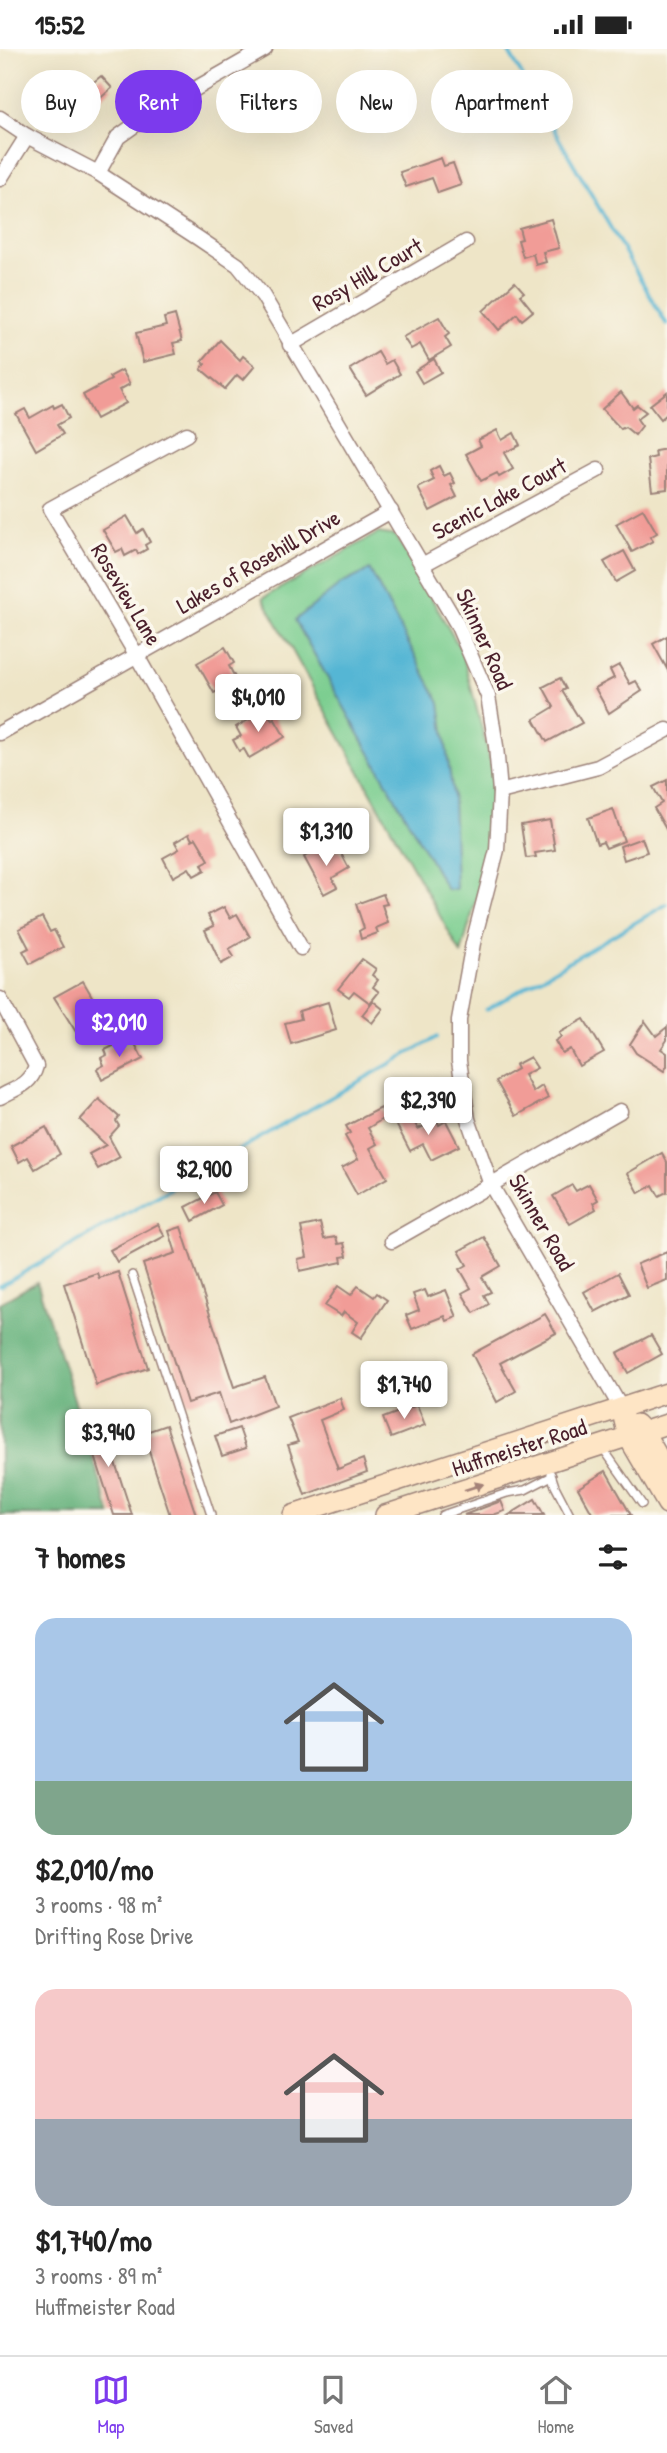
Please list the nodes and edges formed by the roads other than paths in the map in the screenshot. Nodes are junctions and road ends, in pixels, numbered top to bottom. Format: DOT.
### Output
graph roads {
  1 [pos="264,49"];
  2 [pos="0,118"];
  3 [pos="27,136"];
  4 [pos="98,173"];
  5 [pos="0,179"];
  6 [pos="466,242"];
  7 [pos="290,345"];
  8 [pos="187,434"];
  9 [pos="598,470"];
  10 [pos="391,512"];
  11 [pos="422,565"];
  12 [pos="137,656"];
  13 [pos="667,730"];
  14 [pos="0,733"];
  15 [pos="500,792"];
  16 [pos="301,948"];
  17 [pos="0,999"];
  18 [pos="0,1097"];
  19 [pos="620,1111"];
  20 [pos="491,1185"];
  21 [pos="391,1241"];
  22 [pos="132,1275"];
  23 [pos="667,1392"];
  24 [pos="621,1408"];
  25 [pos="667,1424"];
  26 [pos="636,1435"];
  27 [pos="601,1446"];
  28 [pos="550,1469"];
  29 [pos="667,1472"];
  30 [pos="391,1483"];
  31 [pos="642,1504"];
  32 [pos="667,1504"];
  33 [pos="396,1513"];
  34 [pos="211,1515"];
  35 [pos="292,1515"];
  36 [pos="442,1515"];
  37 [pos="570,1515"];
  1 -- 4 [label="street"];
  2 -- 3 [label="street, Skinner Road"];
  3 -- 4 [label="street, Skinner Road"];
  3 -- 5 [label="street"];
  4 -- 7 [label="street, Skinner Road"];
  6 -- 7 [label="street, Rosy Hill Court"];
  7 -- 10 [label="street, Skinner Road"];
  8 -- 12 [label="street, Roseview Lane"];
  9 -- 11 [label="street, Scenic Lake Court"];
  10 -- 11 [label="street, Skinner Road"];
  10 -- 12 [label="street, Lakes of Rosehill Drive"];
  11 -- 15 [label="street, Skinner Road"];
  12 -- 14 [label="street, Lakes of Rosehill Drive"];
  12 -- 16 [label="street, Roseview Lane"];
  13 -- 15 [label="street"];
  15 -- 20 [label="street, Skinner Road"];
  17 -- 18 [label="street"];
  19 -- 20 [label="street"];
  20 -- 21 [label="street"];
  20 -- 24 [label="street, Skinner Road"];
  22 -- 34 [label="lane"];
  23 -- 24 [label="main road, Huffmeister Road"];
  24 -- 26 [label="main road, Skinner Road"];
  24 -- 30 [label="main road, Huffmeister Road"];
  25 -- 26 [label="main road, Huffmeister Road"];
  26 -- 27 [label="main road, Huffmeister Road"];
  26 -- 29 [label="main road, Skinner Road"];
  26 -- 32 [label="main road, Skinner Road"];
  27 -- 28 [label="main road, Huffmeister Road"];
  27 -- 31 [label="lane"];
  33 -- 28 [label="main road, Huffmeister Road, one-way"];
  28 -- 36 [label="lane"];
  28 -- 37 [label="lane"];
  30 -- 33 [label="main road"];
  30 -- 35 [label="main road, Huffmeister Road"];
}
